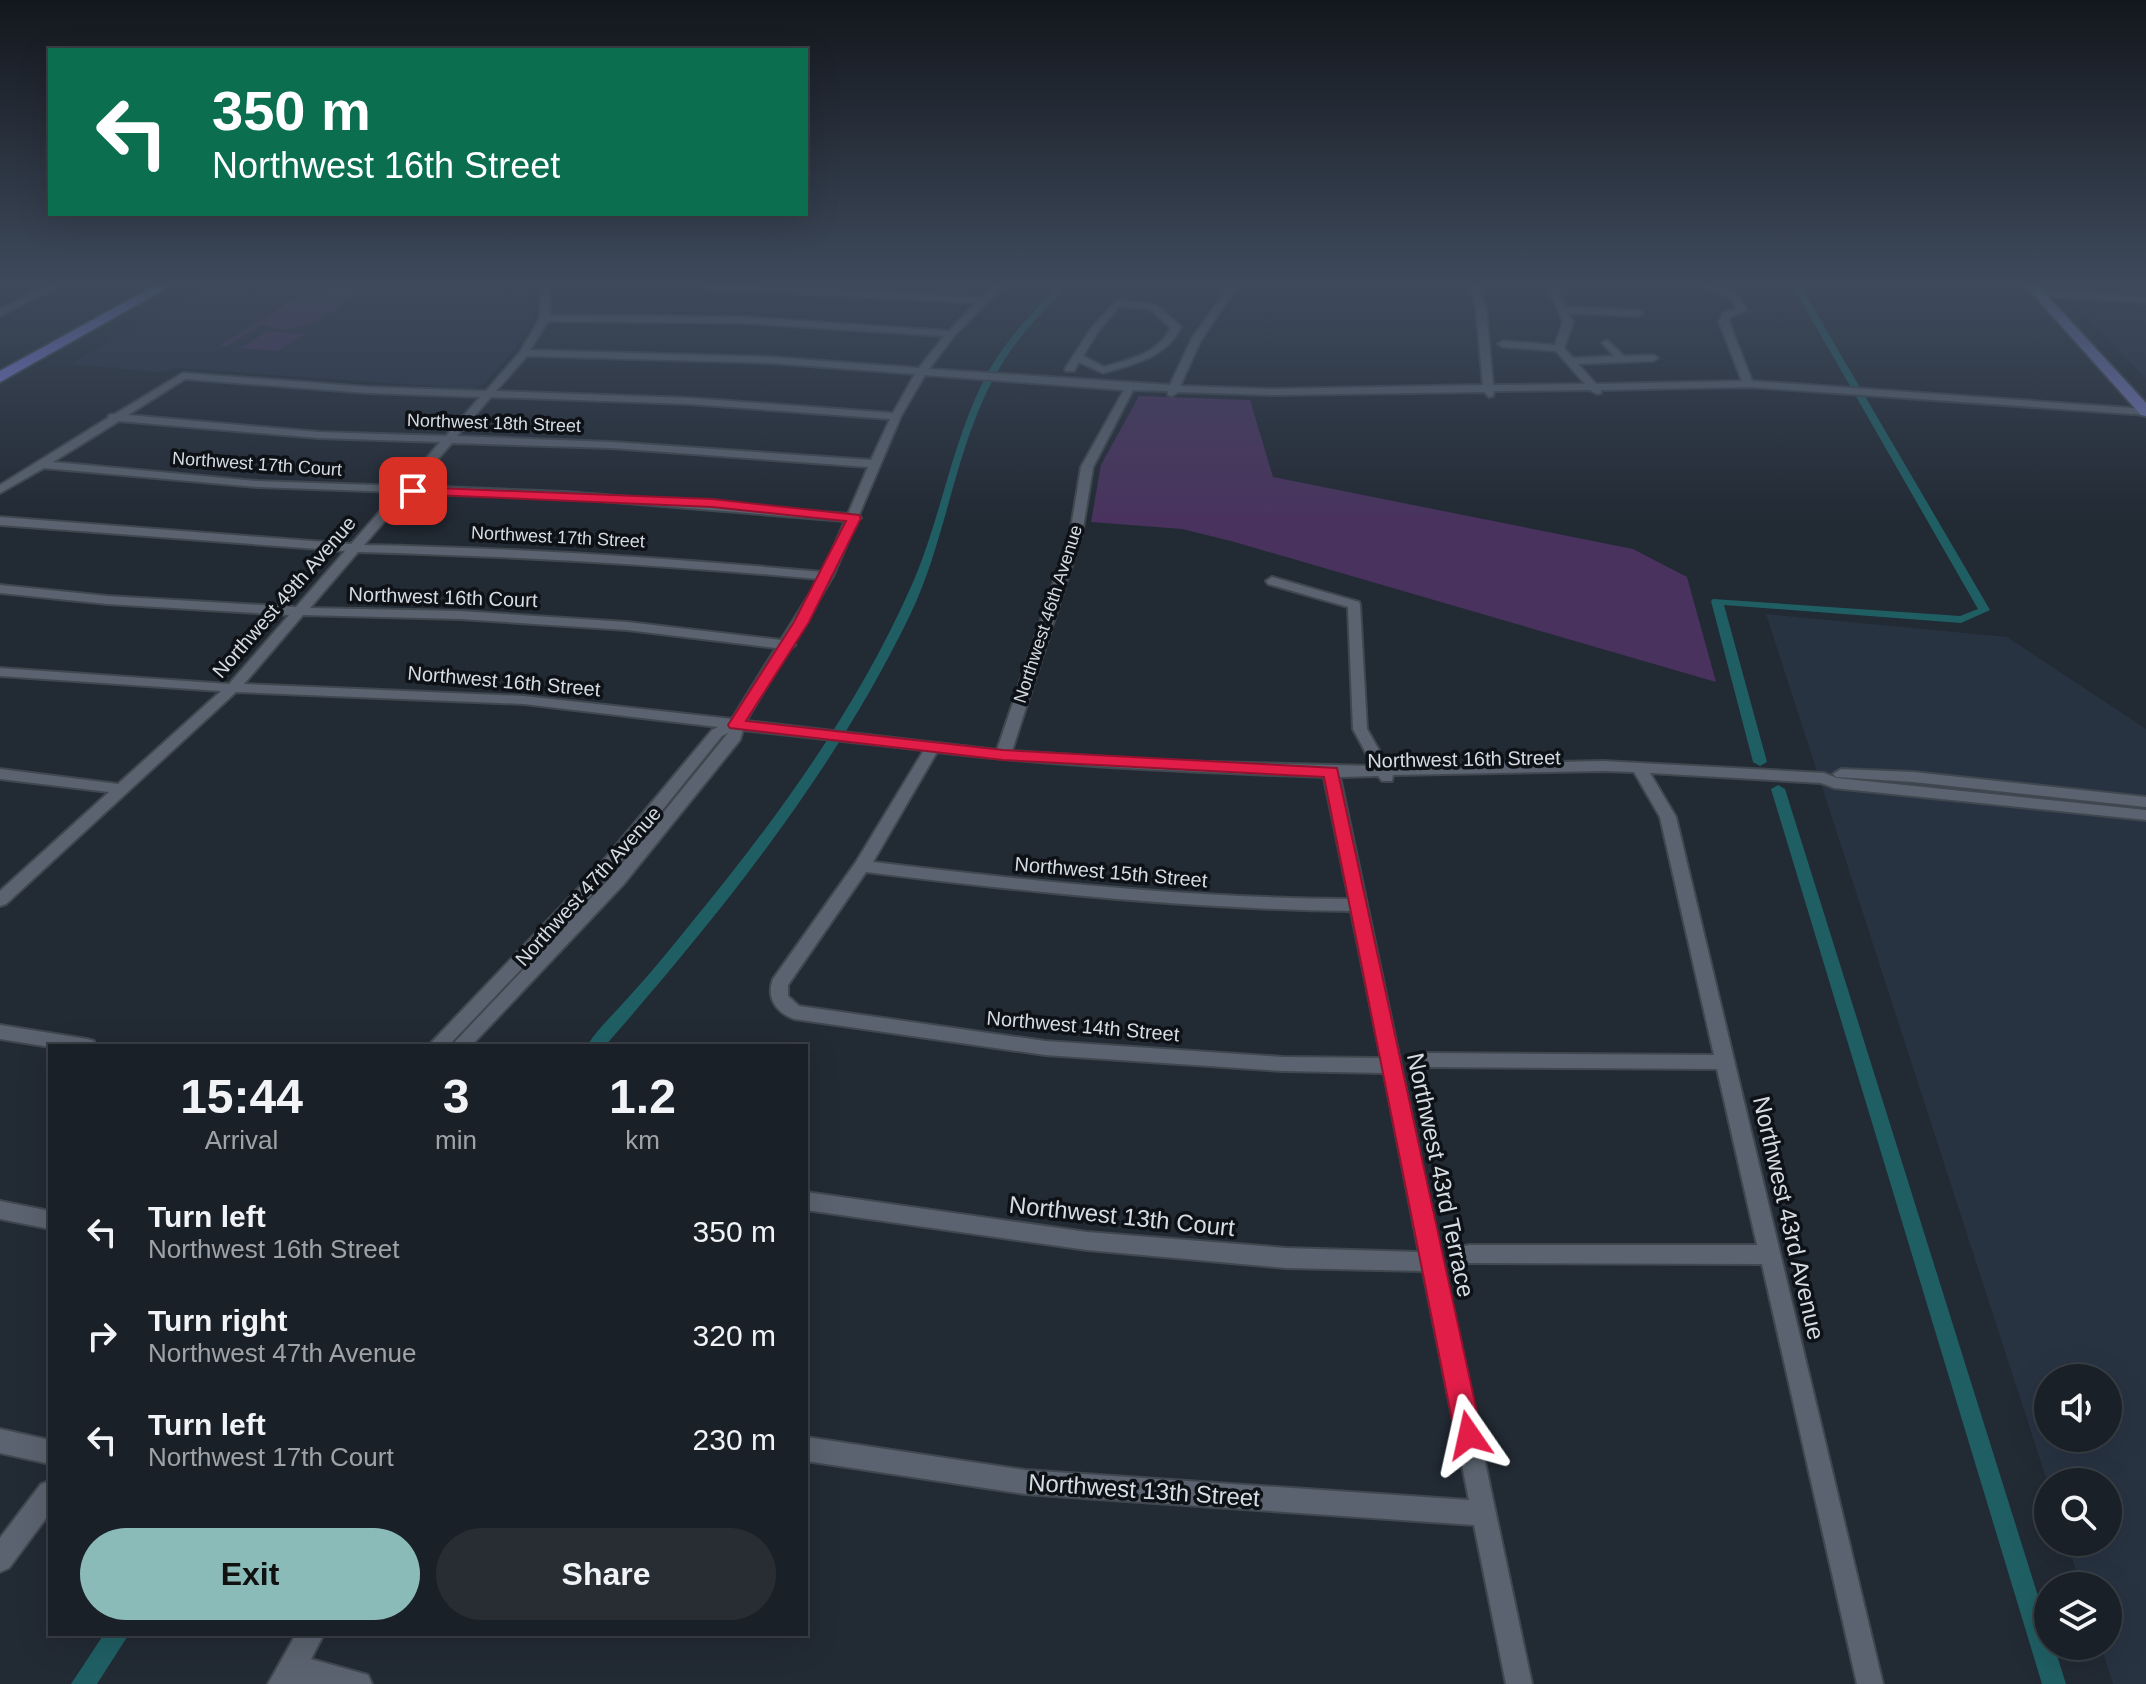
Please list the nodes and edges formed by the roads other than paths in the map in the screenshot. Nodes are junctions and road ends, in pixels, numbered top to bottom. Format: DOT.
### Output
graph roads {
  1 [pos="24,364"];
  2 [pos="515,364"];
  3 [pos="820,364"];
  4 [pos="928,364"];
  5 [pos="1074,364"];
  6 [pos="1091,364"];
  7 [pos="1122,364"];
  8 [pos="1185,364"];
  9 [pos="1485,364"];
  10 [pos="1572,364"];
  11 [pos="1740,364"];
  12 [pos="2105,364"];
  13 [pos="2120,364"];
  14 [pos="1070,369"];
  15 [pos="922,371"];
  16 [pos="0,377"];
  17 [pos="1748,384"];
  18 [pos="1129,389"];
  19 [pos="2146,389"];
  20 [pos="1595,390"];
  21 [pos="1173,391"];
  22 [pos="1487,392"];
  23 [pos="1837,393"];
  24 [pos="487,395"];
  25 [pos="2146,414"];
  26 [pos="896,416"];
  27 [pos="113,417"];
  28 [pos="447,441"];
  29 [pos="41,464"];
  30 [pos="875,464"];
  31 [pos="0,490"];
  32 [pos="404,491"];
  33 [pos="855,518"];
  34 [pos="0,521"];
  35 [pos="354,548"];
  36 [pos="827,576"];
  37 [pos="1272,581"];
  38 [pos="0,589"];
  39 [pos="297,612"];
  40 [pos="788,645"];
  41 [pos="0,672"];
  42 [pos="233,688"];
  43 [pos="736,725"];
  44 [pos="933,747"];
  45 [pos="1003,755"];
  46 [pos="1640,770"];
  47 [pos="0,774"];
  48 [pos="1386,776"];
  49 [pos="1334,777"];
  50 [pos="1824,778"];
  51 [pos="120,789"];
  52 [pos="2146,802"];
  53 [pos="2146,815"];
  54 [pos="862,866"];
  55 [pos="4,893"];
  56 [pos="1358,905"];
  57 [pos="478,1017"];
  58 [pos="0,1032"];
  59 [pos="75,1044"];
  60 [pos="440,1044"];
  61 [pos="461,1044"];
  62 [pos="1422,1060"];
  63 [pos="1726,1062"];
  64 [pos="1390,1066"];
  65 [pos="808,1201"];
  66 [pos="0,1210"];
  67 [pos="48,1220"];
  68 [pos="1469,1254"];
  69 [pos="1771,1255"];
  70 [pos="1434,1262"];
  71 [pos="0,1441"];
  72 [pos="808,1449"];
  73 [pos="48,1452"];
  74 [pos="48,1496"];
  75 [pos="1484,1513"];
  76 [pos="0,1559"];
  77 [pos="310,1636"];
  78 [pos="286,1676"];
  79 [pos="359,1684"];
  80 [pos="1519,1684"];
  81 [pos="1870,1684"];
  1 -- 16 [label="highway"];
  2 -- 24 [label="street, Northwest 49th Avenue"];
  3 -- 15 [label="street"];
  4 -- 15 [label="street, Northwest 47th Avenue"];
  5 -- 14 [label="street"];
  6 -- 7 [label="street"];
  8 -- 21 [label="street"];
  9 -- 22 [label="street"];
  10 -- 20 [label="street"];
  11 -- 17 [label="street"];
  12 -- 25 [label="main road"];
  13 -- 19 [label="main road"];
  15 -- 18 [label="street"];
  15 -- 26 [label="street, Northwest 47th Avenue"];
  17 -- 20 [label="street"];
  17 -- 23 [label="street"];
  18 -- 21 [label="street"];
  18 -- 45 [label="street, Northwest 46th Avenue"];
  20 -- 22 [label="street"];
  20 -- 23 [label="street"];
  21 -- 22 [label="street"];
  23 -- 25 [label="street"];
  24 -- 26 [label="street"];
  24 -- 27 [label="street"];
  24 -- 28 [label="street, Northwest 49th Avenue"];
  26 -- 30 [label="street, Northwest 47th Avenue"];
  27 -- 28 [label="street, Northwest 18th Street"];
  27 -- 29 [label="street"];
  28 -- 30 [label="street, Northwest 18th Street"];
  28 -- 32 [label="street, Northwest 49th Avenue"];
  29 -- 31 [label="street"];
  29 -- 32 [label="street, Northwest 17th Court"];
  30 -- 33 [label="street, Northwest 47th Avenue"];
  32 -- 33 [label="street, Northwest 17th Court"];
  32 -- 35 [label="street, Northwest 49th Avenue"];
  33 -- 36 [label="street, Northwest 47th Avenue"];
  34 -- 35 [label="street, Northwest 17th Street"];
  35 -- 36 [label="street, Northwest 17th Street"];
  35 -- 39 [label="street, Northwest 49th Avenue"];
  36 -- 40 [label="street, Northwest 47th Avenue"];
  37 -- 48 [label="street"];
  38 -- 39 [label="street, Northwest 16th Court"];
  39 -- 40 [label="street, Northwest 16th Court"];
  39 -- 42 [label="street, Northwest 49th Avenue"];
  40 -- 43 [label="street, Northwest 47th Avenue"];
  41 -- 42 [label="street, Northwest 16th Street"];
  42 -- 43 [label="street, Northwest 16th Street"];
  42 -- 51 [label="street, Northwest 49th Avenue"];
  43 -- 44 [label="street, Northwest 16th Street"];
  43 -- 57 [label="street, Northwest 47th Avenue"];
  44 -- 45 [label="street, Northwest 16th Street"];
  44 -- 54 [label="street"];
  45 -- 49 [label="street, Northwest 16th Street"];
  46 -- 48 [label="street, Northwest 16th Street"];
  46 -- 50 [label="street, Northwest 16th Street"];
  46 -- 63 [label="street, Northwest 43rd Avenue"];
  47 -- 51 [label="street"];
  48 -- 49 [label="street, Northwest 16th Street"];
  49 -- 56 [label="street, Northwest 43rd Terrace"];
  50 -- 52 [label="street, Northwest 16th Street"];
  50 -- 53 [label="street, Northwest 16th Street"];
  51 -- 55 [label="street, Northwest 49th Avenue"];
  54 -- 56 [label="street, Northwest 15th Street"];
  54 -- 64 [label="street, Northwest 14th Street"];
  56 -- 64 [label="street, Northwest 43rd Terrace"];
  57 -- 60 [label="street, Northwest 47th Avenue"];
  57 -- 61 [label="street, Northwest 47th Avenue"];
  58 -- 59 [label="street"];
  62 -- 63 [label="street"];
  63 -- 69 [label="street, Northwest 43rd Avenue"];
  64 -- 70 [label="street, Northwest 43rd Terrace"];
  65 -- 70 [label="street, Northwest 13th Court"];
  66 -- 67 [label="street"];
  68 -- 69 [label="street"];
  69 -- 81 [label="street, Northwest 43rd Avenue"];
  70 -- 75 [label="street, Northwest 43rd Terrace"];
  71 -- 73 [label="street"];
  72 -- 75 [label="street, Northwest 13th Street"];
  74 -- 76 [label="street"];
  75 -- 80 [label="street, Northwest 43rd Terrace"];
  77 -- 78 [label="street"];
  78 -- 79 [label="street"];
}
